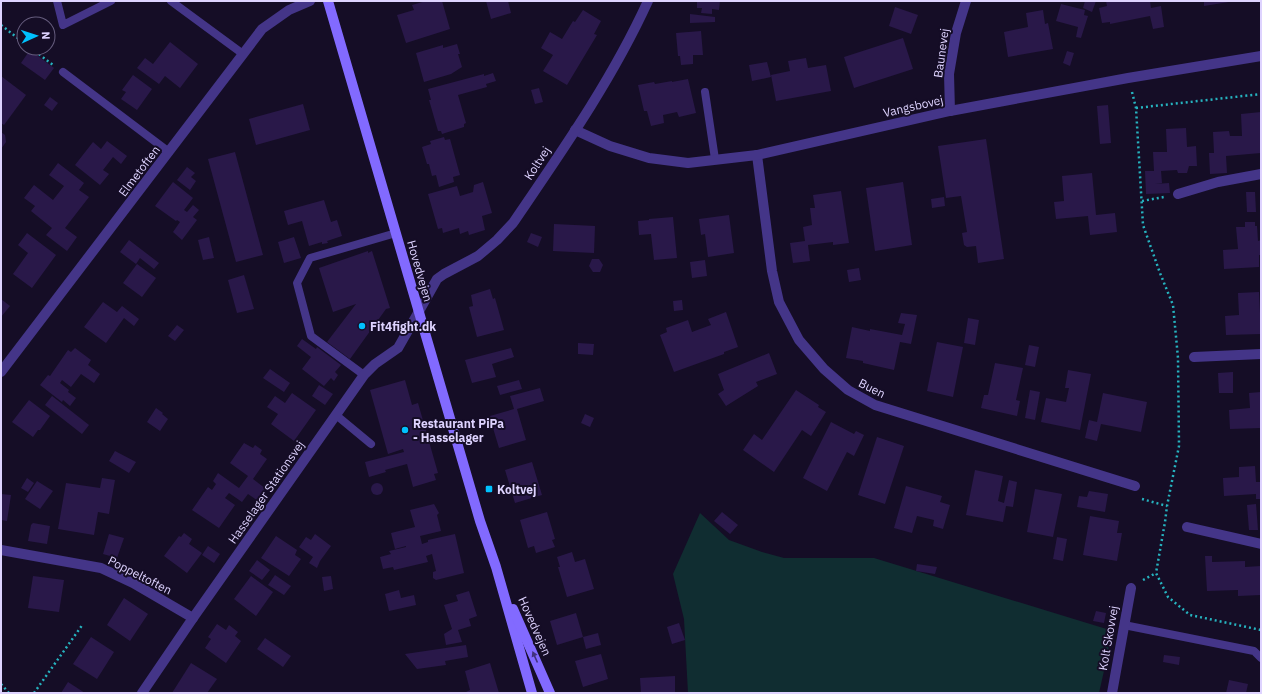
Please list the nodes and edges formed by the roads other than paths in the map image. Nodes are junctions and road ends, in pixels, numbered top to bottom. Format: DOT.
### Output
graph roads {
  1 [pos="57,1"];
  2 [pos="111,1"];
  3 [pos="171,1"];
  4 [pos="310,1"];
  5 [pos="328,1"];
  6 [pos="648,1"];
  7 [pos="966,1"];
  8 [pos="243,54"];
  9 [pos="1261,56"];
  10 [pos="63,72"];
  11 [pos="705,92"];
  12 [pos="950,111"];
  13 [pos="574,130"];
  14 [pos="169,152"];
  15 [pos="756,155"];
  16 [pos="714,160"];
  17 [pos="1261,174"];
  18 [pos="1178,194"];
  19 [pos="396,233"];
  20 [pos="418,313"];
  21 [pos="1261,354"];
  22 [pos="1194,357"];
  23 [pos="1,372"];
  24 [pos="364,375"];
  25 [pos="336,415"];
  26 [pos="371,444"];
  27 [pos="1135,486"];
  28 [pos="1187,527"];
  29 [pos="1261,544"];
  30 [pos="1,550"];
  31 [pos="496,570"];
  32 [pos="1131,588"];
  33 [pos="193,618"];
  34 [pos="1124,625"];
  35 [pos="1261,658"];
  36 [pos="142,693"];
  37 [pos="532,693"];
  38 [pos="550,693"];
  39 [pos="1112,693"];
  1 -- 2 [label="lane"];
  3 -- 8 [label="lane"];
  4 -- 8 [label="street, Elmetoften"];
  5 -- 19 [label="main road, Hovedvejen"];
  6 -- 13 [label="street, Koltvej"];
  7 -- 12 [label="street, Baunevej"];
  8 -- 14 [label="street, Elmetoften"];
  9 -- 12 [label="street, Vangsbovej"];
  10 -- 14 [label="lane"];
  11 -- 16 [label="lane"];
  12 -- 15 [label="street, Vangsbovej"];
  13 -- 16 [label="street, Vangsbovej"];
  13 -- 20 [label="street, Koltvej"];
  14 -- 23 [label="street, Elmetoften"];
  15 -- 16 [label="street, Vangsbovej"];
  15 -- 27 [label="street, Buen"];
  17 -- 18 [label="street"];
  19 -- 20 [label="main road, Hovedvejen"];
  19 -- 24 [label="lane"];
  20 -- 24 [label="street, Hasselager Stationsvej"];
  20 -- 31 [label="main road, Hovedvejen"];
  21 -- 22 [label="street"];
  24 -- 25 [label="street, Hasselager Stationsvej"];
  25 -- 26 [label="lane"];
  25 -- 33 [label="street, Hasselager Stationsvej"];
  28 -- 29 [label="street"];
  30 -- 33 [label="street, Poppeltoften"];
  31 -- 37 [label="main road, Hovedvejen"];
  38 -- 31 [label="main road, Hovedvejen, one-way"];
  32 -- 34 [label="street, Kolt Skovvej"];
  33 -- 36 [label="street, Hasselager Stationsvej"];
  34 -- 35 [label="lane"];
  34 -- 39 [label="street, Kolt Skovvej"];
}
